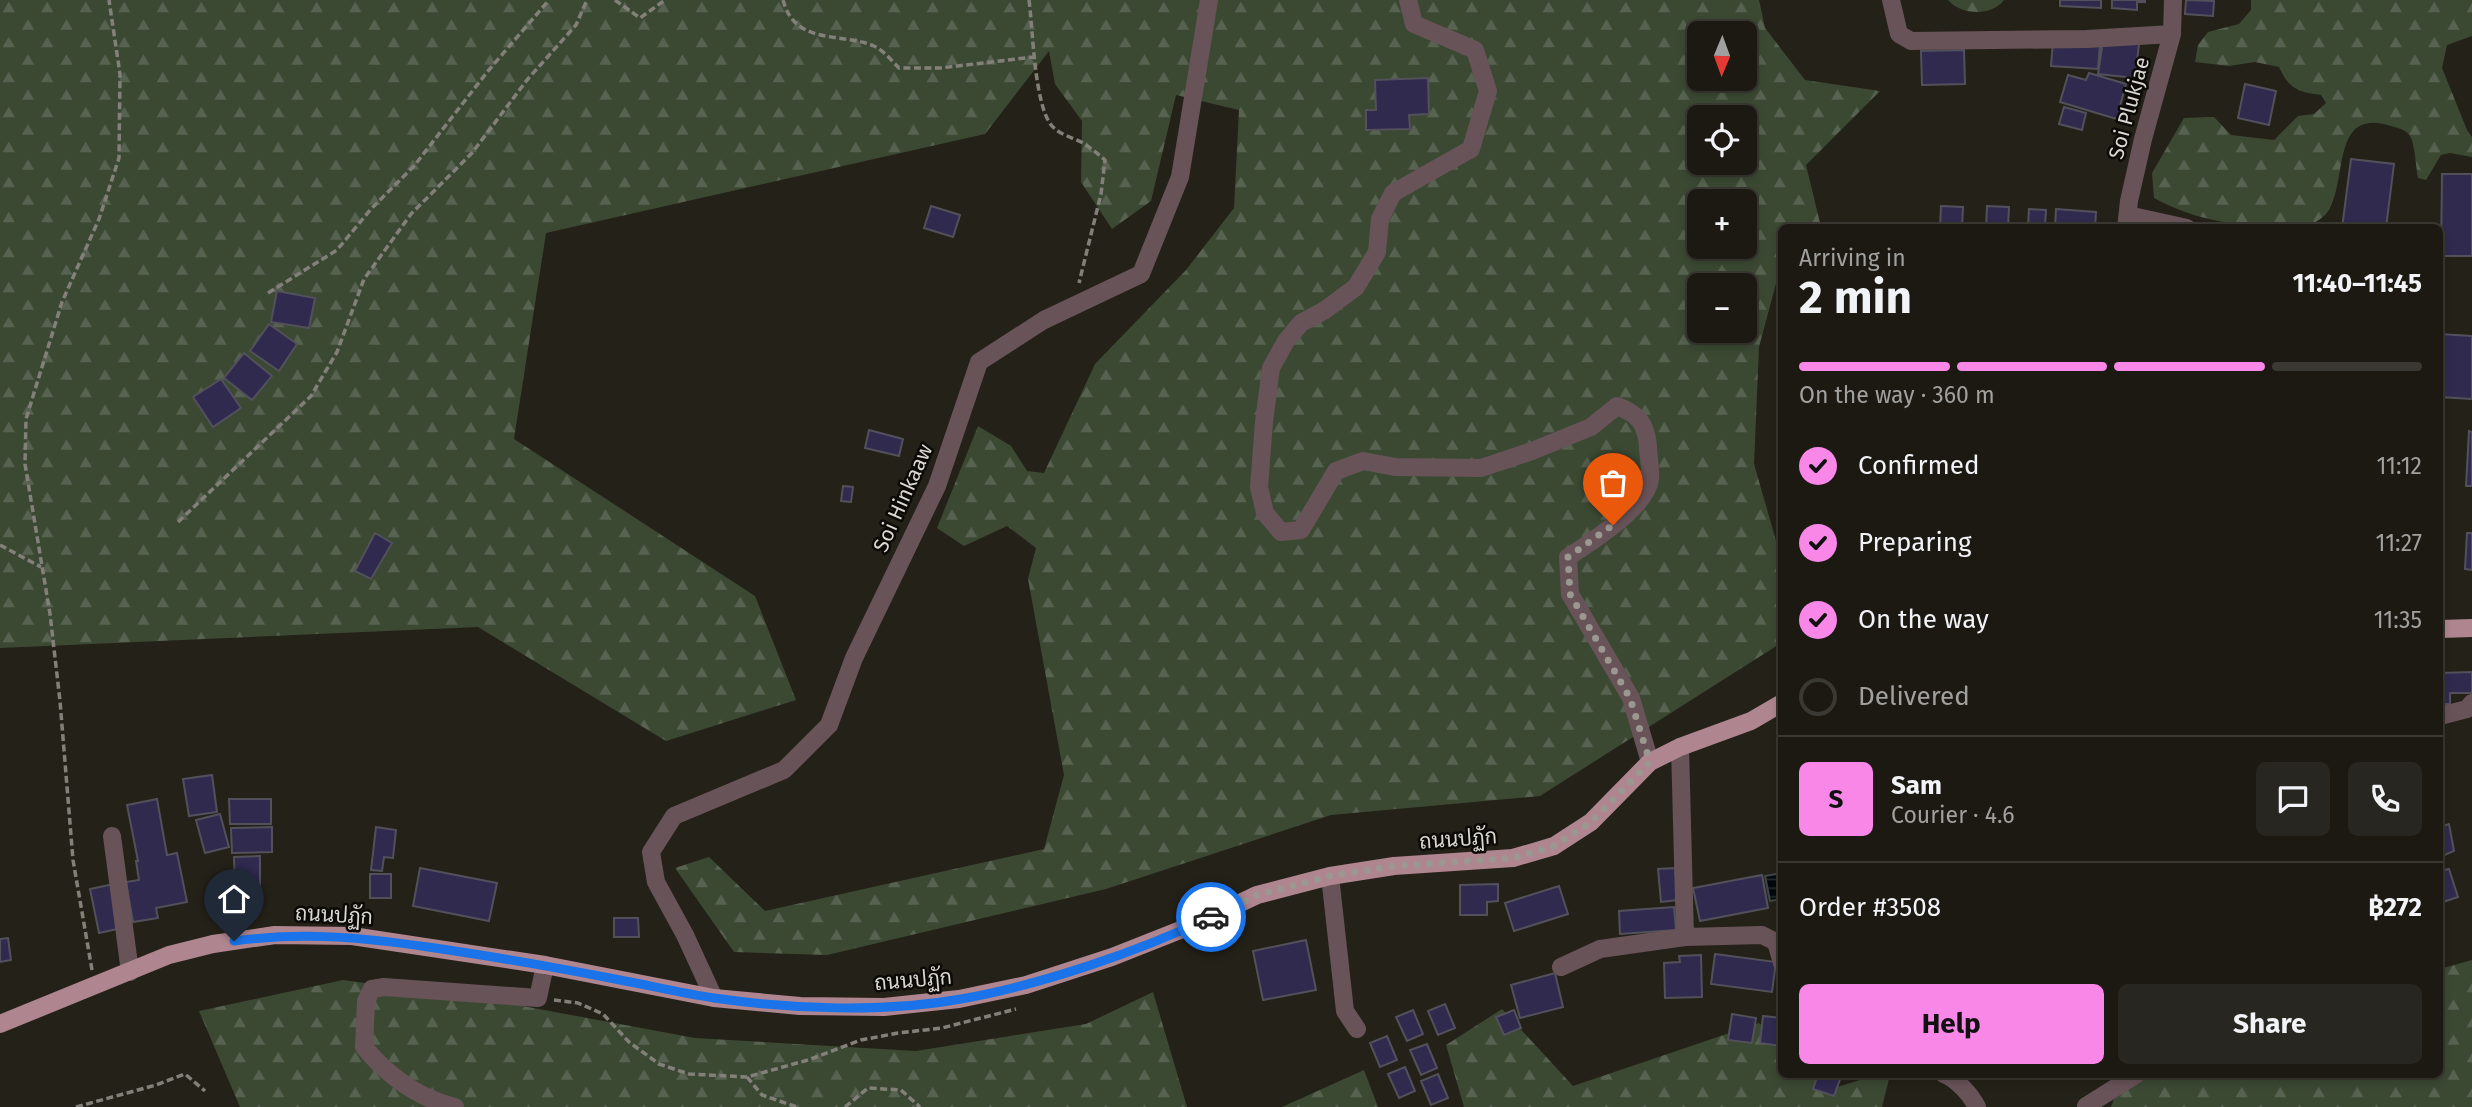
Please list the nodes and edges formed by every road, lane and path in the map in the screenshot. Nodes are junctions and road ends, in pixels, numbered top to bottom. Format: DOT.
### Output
graph roads {
  1 [pos="109,0"];
  2 [pos="549,0"];
  3 [pos="587,0"];
  4 [pos="615,0"];
  5 [pos="665,0"];
  6 [pos="783,0"];
  7 [pos="1029,0"];
  8 [pos="1209,0"];
  9 [pos="1408,0"];
  10 [pos="1891,0"];
  11 [pos="2173,0"];
  12 [pos="2172,34"];
  13 [pos="1034,57"];
  14 [pos="2127,221"];
  15 [pos="2153,224"];
  16 [pos="268,293"];
  17 [pos="1074,306"];
  18 [pos="178,522"];
  19 [pos="0,545"];
  20 [pos="41,567"];
  21 [pos="2472,628"];
  22 [pos="2443,629"];
  23 [pos="2472,704"];
  24 [pos="1778,705"];
  25 [pos="2443,715"];
  26 [pos="1680,747"];
  27 [pos="1650,762"];
  28 [pos="112,836"];
  29 [pos="1330,876"];
  30 [pos="1685,937"];
  31 [pos="1778,949"];
  32 [pos="545,965"];
  33 [pos="1561,967"];
  34 [pos="130,972"];
  35 [pos="95,986"];
  36 [pos="538,998"];
  37 [pos="714,998"];
  38 [pos="1016,1009"];
  39 [pos="0,1024"];
  40 [pos="1357,1029"];
  41 [pos="747,1077"];
  42 [pos="1952,1078"];
  43 [pos="2131,1078"];
  44 [pos="205,1091"];
  45 [pos="2086,1106"];
  46 [pos="76,1107"];
  47 [pos="455,1107"];
  48 [pos="797,1107"];
  49 [pos="845,1107"];
  50 [pos="920,1107"];
  51 [pos="1977,1107"];
  1 -- 20 [label="path"];
  2 -- 16 [label="path"];
  3 -- 18 [label="path"];
  4 -- 5 [label="path"];
  6 -- 13 [label="path"];
  7 -- 13 [label="path"];
  8 -- 17 [label="street, Soi Hinkaaw"];
  9 -- 27 [label="street"];
  10 -- 12 [label="street"];
  11 -- 12 [label="street, Soi Plukjae"];
  12 -- 14 [label="street, Soi Plukjae"];
  13 -- 17 [label="path"];
  14 -- 15 [label="street"];
  17 -- 37 [label="street, Soi Hinkaaw"];
  19 -- 20 [label="path"];
  20 -- 35 [label="path"];
  21 -- 22 [label="main road"];
  23 -- 25 [label="street"];
  24 -- 26 [label="main road, ถนนปฏัก"];
  26 -- 27 [label="main road, ถนนปฏัก"];
  26 -- 30 [label="street"];
  27 -- 29 [label="main road, ถนนปฏัก"];
  28 -- 34 [label="street"];
  29 -- 37 [label="main road, ถนนปฏัก"];
  29 -- 40 [label="street"];
  30 -- 31 [label="street"];
  30 -- 33 [label="street"];
  32 -- 34 [label="main road, ถนนปฏัก"];
  32 -- 36 [label="street"];
  32 -- 37 [label="main road, ถนนปฏัก"];
  34 -- 35 [label="main road, ถนนปฏัก"];
  35 -- 39 [label="main road, ถนนปฏัก"];
  36 -- 41 [label="path"];
  36 -- 47 [label="street"];
  38 -- 41 [label="path"];
  41 -- 48 [label="path"];
  42 -- 51 [label="street"];
  43 -- 45 [label="street"];
  44 -- 46 [label="path"];
  49 -- 50 [label="path"];
}
